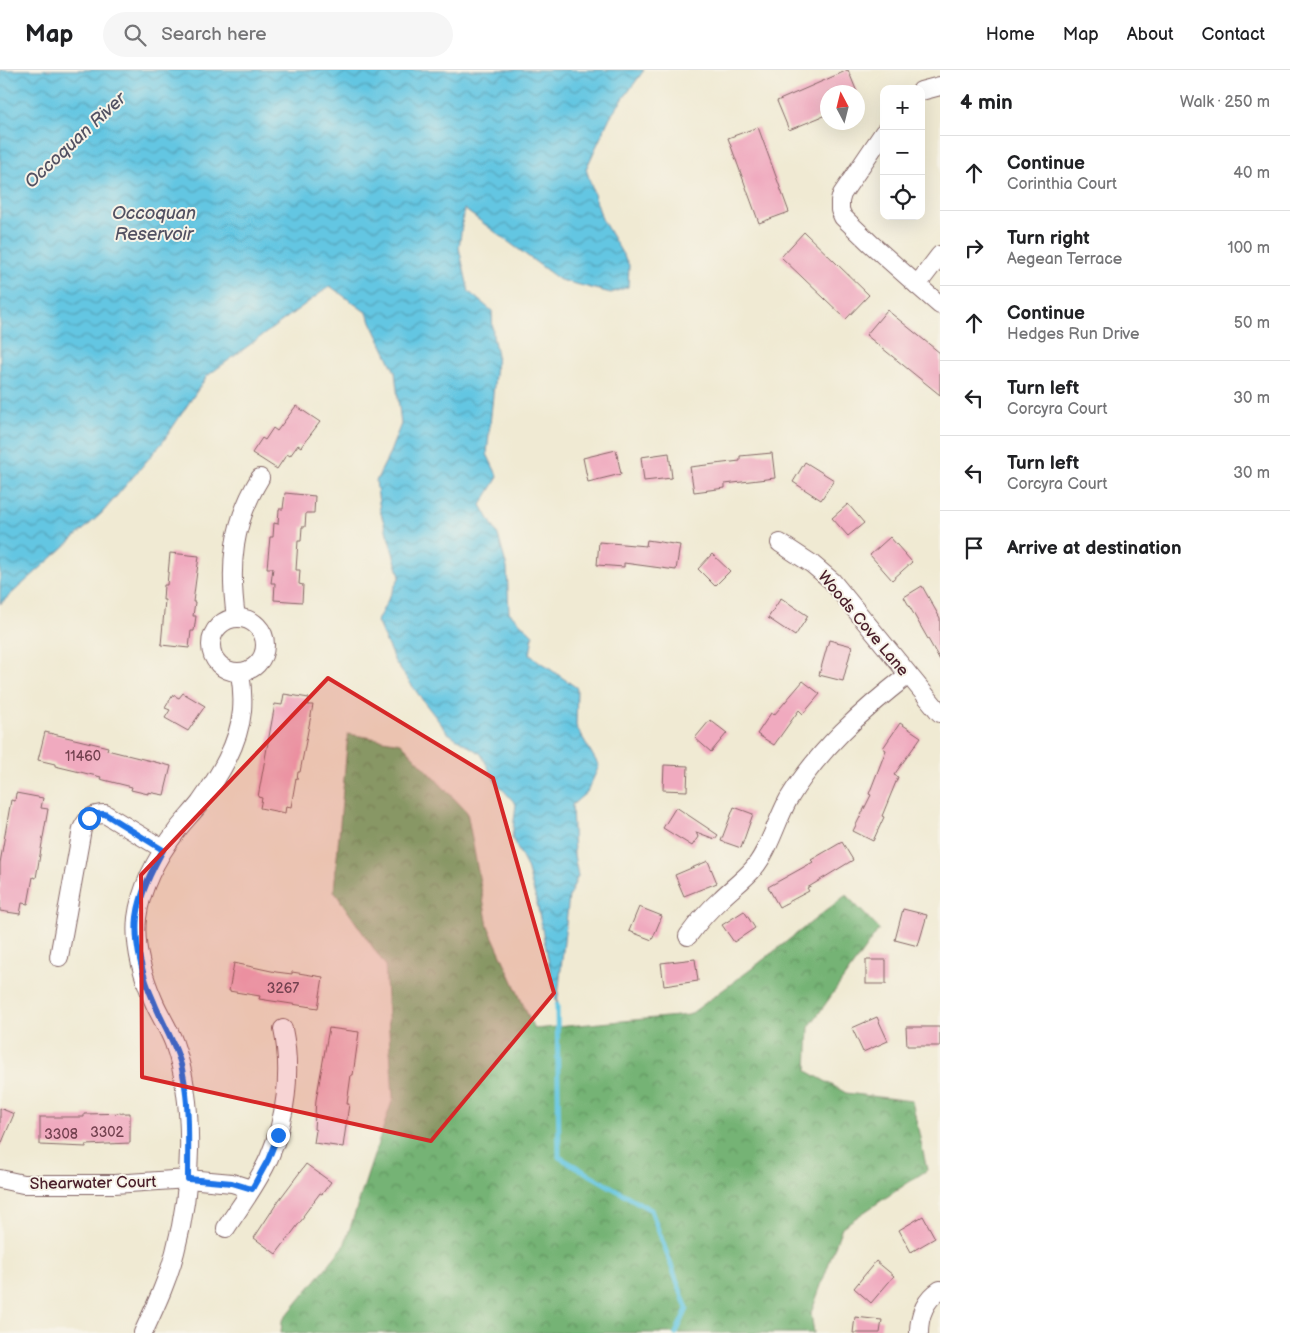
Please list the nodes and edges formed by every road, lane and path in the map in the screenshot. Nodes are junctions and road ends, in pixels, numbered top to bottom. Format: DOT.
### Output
graph roads {
  1 [pos="940,86"];
  2 [pos="925,90"];
  3 [pos="880,138"];
  4 [pos="940,255"];
  5 [pos="917,285"];
  6 [pos="940,304"];
  7 [pos="260,478"];
  8 [pos="780,544"];
  9 [pos="236,618"];
  10 [pos="240,673"];
  11 [pos="908,675"];
  12 [pos="940,713"];
  13 [pos="163,850"];
  14 [pos="688,936"];
  15 [pos="59,957"];
  16 [pos="283,1030"];
  17 [pos="0,1179"];
  18 [pos="188,1179"];
  19 [pos="252,1189"];
  20 [pos="226,1228"];
  21 [pos="940,1290"];
  22 [pos="143,1333"];
  23 [pos="919,1333"];
  1 -- 2 [label="street"];
  3 -- 5 [label="street"];
  4 -- 5 [label="street"];
  5 -- 6 [label="street"];
  7 -- 9 [label="street"];
  8 -- 11 [label="street, Woods Cove Lane"];
  9 -- 10 [label="street"];
  9 -- 10 [label="street"];
  10 -- 13 [label="street"];
  11 -- 12 [label="street, Woods Cove Lane"];
  11 -- 14 [label="street"];
  13 -- 15 [label="street"];
  13 -- 18 [label="street"];
  16 -- 19 [label="street"];
  17 -- 18 [label="street, Shearwater Court"];
  18 -- 19 [label="street, Shearwater Court"];
  18 -- 22 [label="street"];
  19 -- 20 [label="street"];
  21 -- 23 [label="street"];
}
